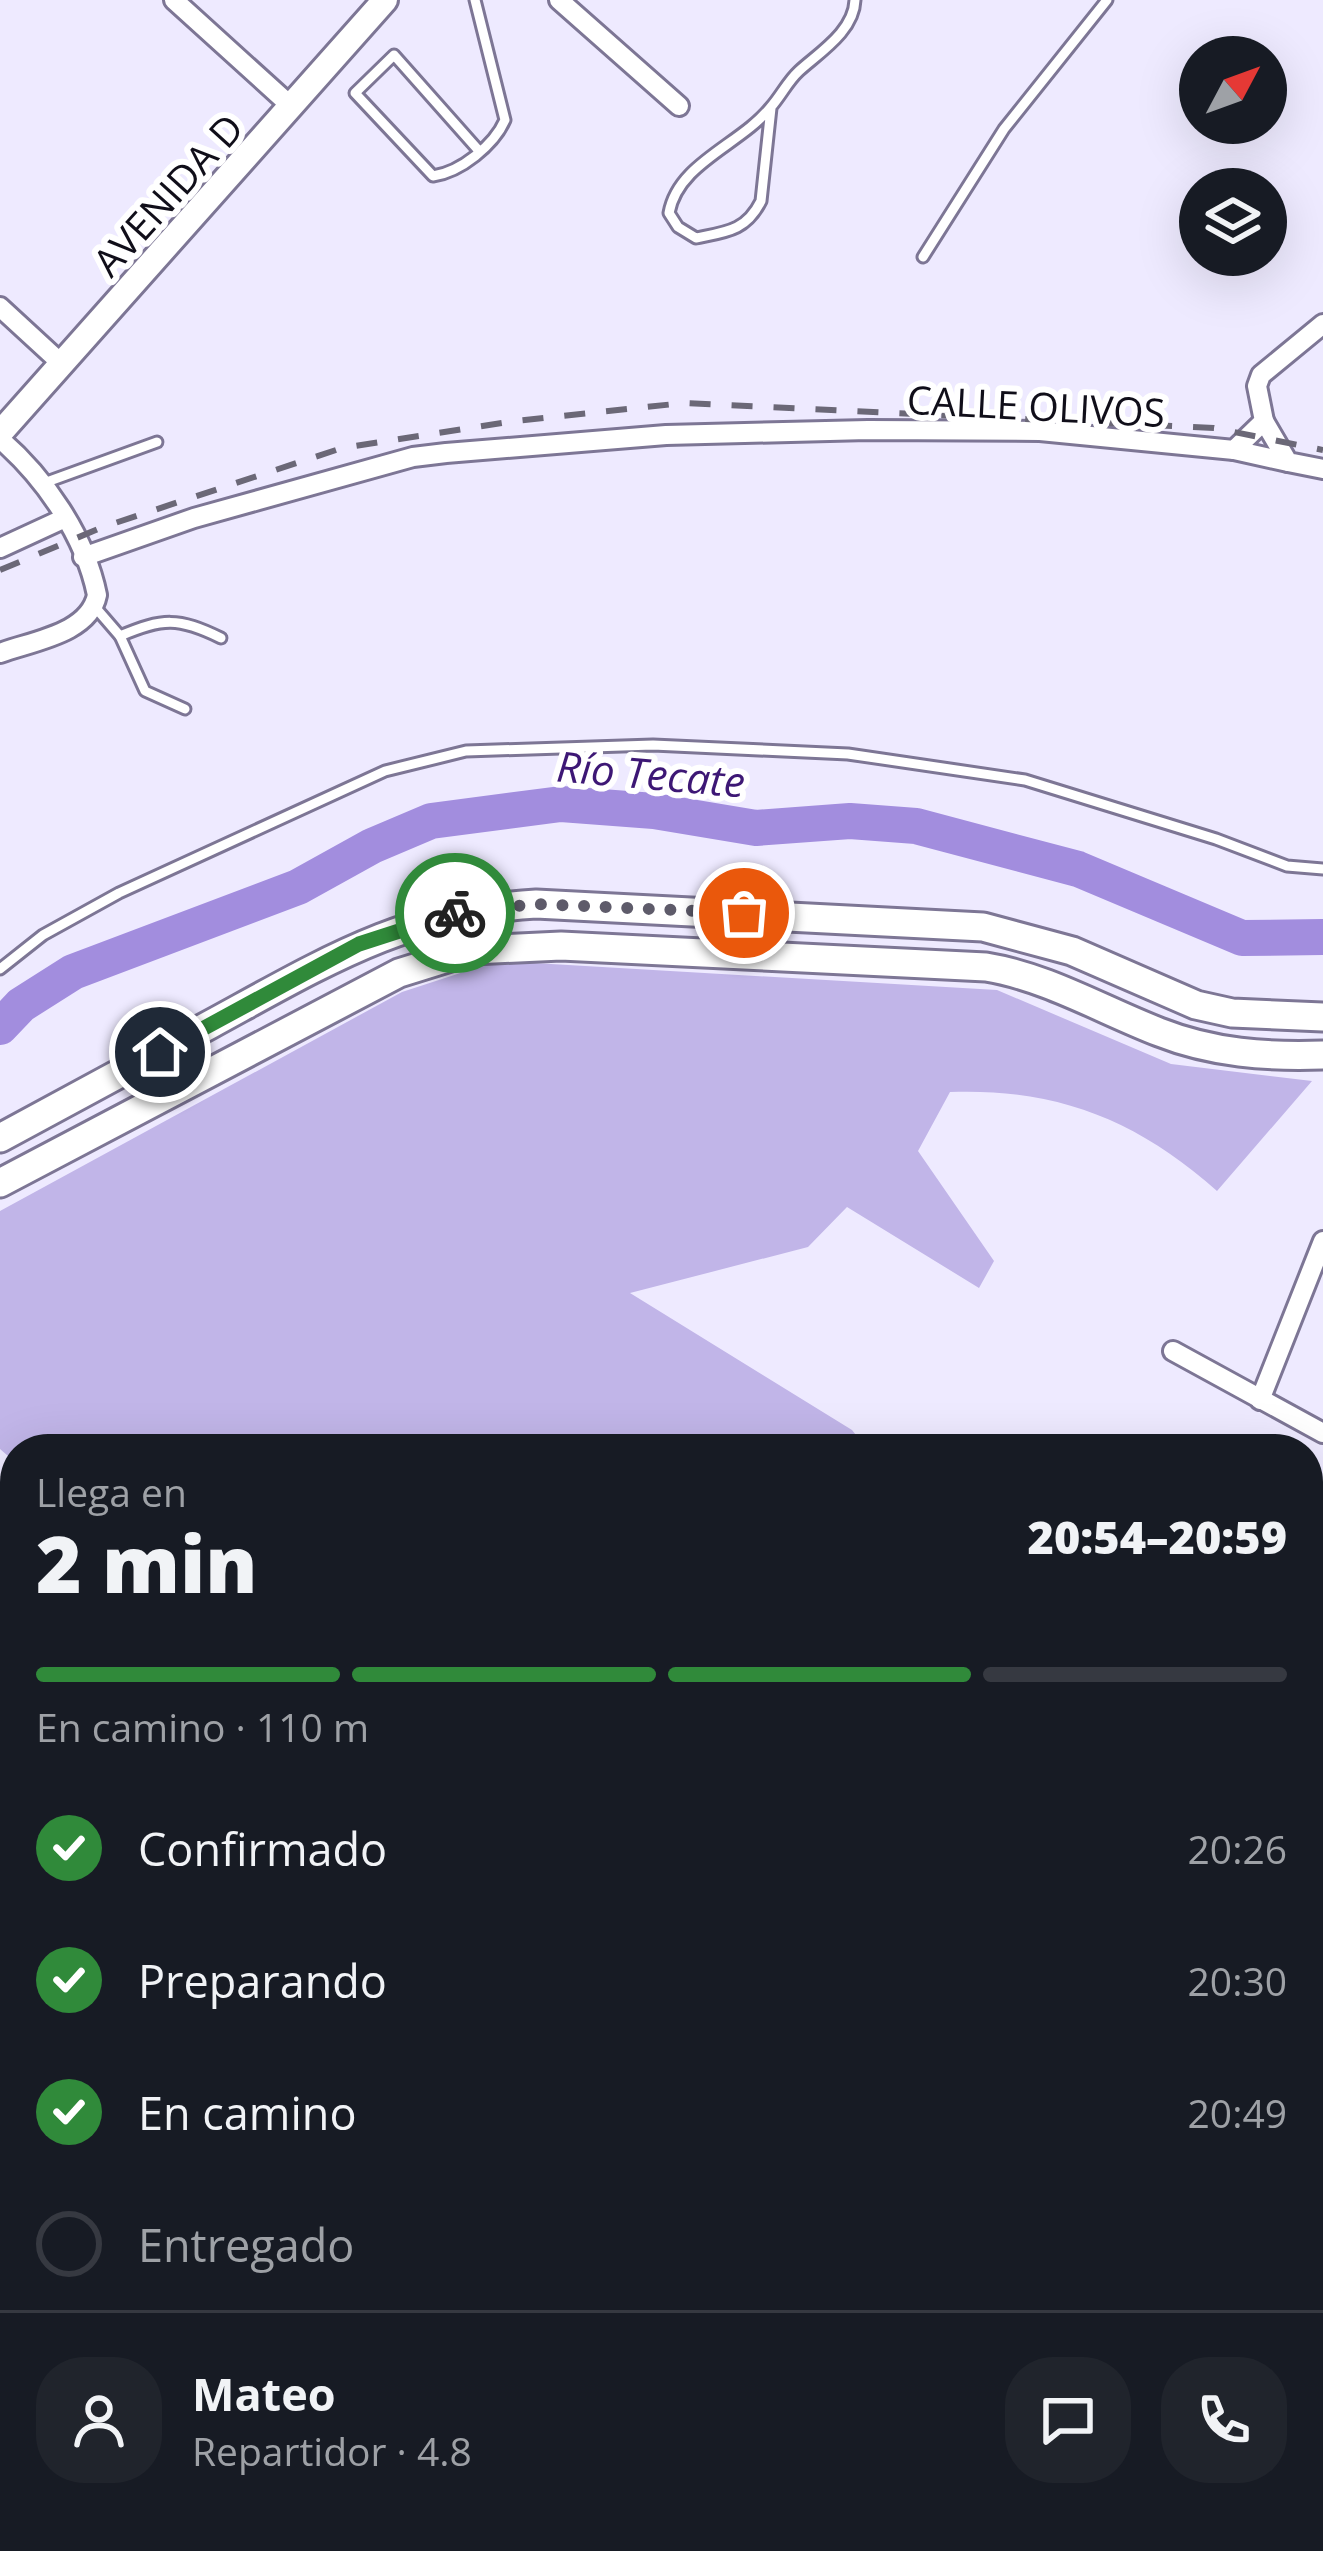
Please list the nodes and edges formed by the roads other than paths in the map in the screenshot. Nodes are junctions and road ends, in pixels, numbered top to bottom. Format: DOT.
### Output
graph roads {
  1 [pos="174,0"];
  2 [pos="385,0"];
  3 [pos="475,0"];
  4 [pos="559,0"];
  5 [pos="855,0"];
  6 [pos="1107,0"];
  7 [pos="679,106"];
  8 [pos="292,107"];
  9 [pos="771,108"];
  10 [pos="480,152"];
  11 [pos="923,257"];
  12 [pos="0,307"];
  13 [pos="1323,324"];
  14 [pos="63,364"];
  15 [pos="1264,421"];
  16 [pos="0,436"];
  17 [pos="157,442"];
  18 [pos="1234,450"];
  19 [pos="1288,462"];
  20 [pos="1323,469"];
  21 [pos="44,483"];
  22 [pos="65,518"];
  23 [pos="0,548"];
  24 [pos="83,557"];
  25 [pos="95,607"];
  26 [pos="120,636"];
  27 [pos="220,638"];
  28 [pos="0,653"];
  29 [pos="185,709"];
  30 [pos="1323,869"];
  31 [pos="0,969"];
  32 [pos="1323,1018"];
  33 [pos="1323,1055"];
  34 [pos="0,1138"];
  35 [pos="0,1183"];
  36 [pos="1323,1241"];
  37 [pos="1173,1351"];
  38 [pos="1259,1400"];
  39 [pos="1323,1433"];
  1 -- 8 [label="street"];
  2 -- 8 [label="street, AVENIDA D"];
  3 -- 10 [label="lane"];
  4 -- 7 [label="street"];
  5 -- 9 [label="lane"];
  6 -- 11 [label="lane"];
  8 -- 14 [label="street, AVENIDA D"];
  9 -- 9 [label="lane"];
  10 -- 10 [label="lane"];
  12 -- 14 [label="street"];
  13 -- 15 [label="street"];
  14 -- 16 [label="street, AVENIDA D"];
  15 -- 18 [label="street"];
  15 -- 19 [label="street"];
  16 -- 21 [label="street"];
  17 -- 21 [label="lane"];
  18 -- 19 [label="street, CALLE OLIVOS"];
  18 -- 24 [label="street, CALLE OLIVOS"];
  19 -- 20 [label="street, CALLE OLIVOS"];
  21 -- 22 [label="street"];
  22 -- 23 [label="street"];
  22 -- 24 [label="street"];
  24 -- 25 [label="street"];
  25 -- 26 [label="lane"];
  25 -- 28 [label="street"];
  26 -- 27 [label="lane"];
  26 -- 29 [label="lane"];
  30 -- 31 [label="lane"];
  32 -- 34 [label="main road"];
  33 -- 35 [label="main road"];
  36 -- 38 [label="street"];
  37 -- 38 [label="street"];
  38 -- 39 [label="street"];
}
